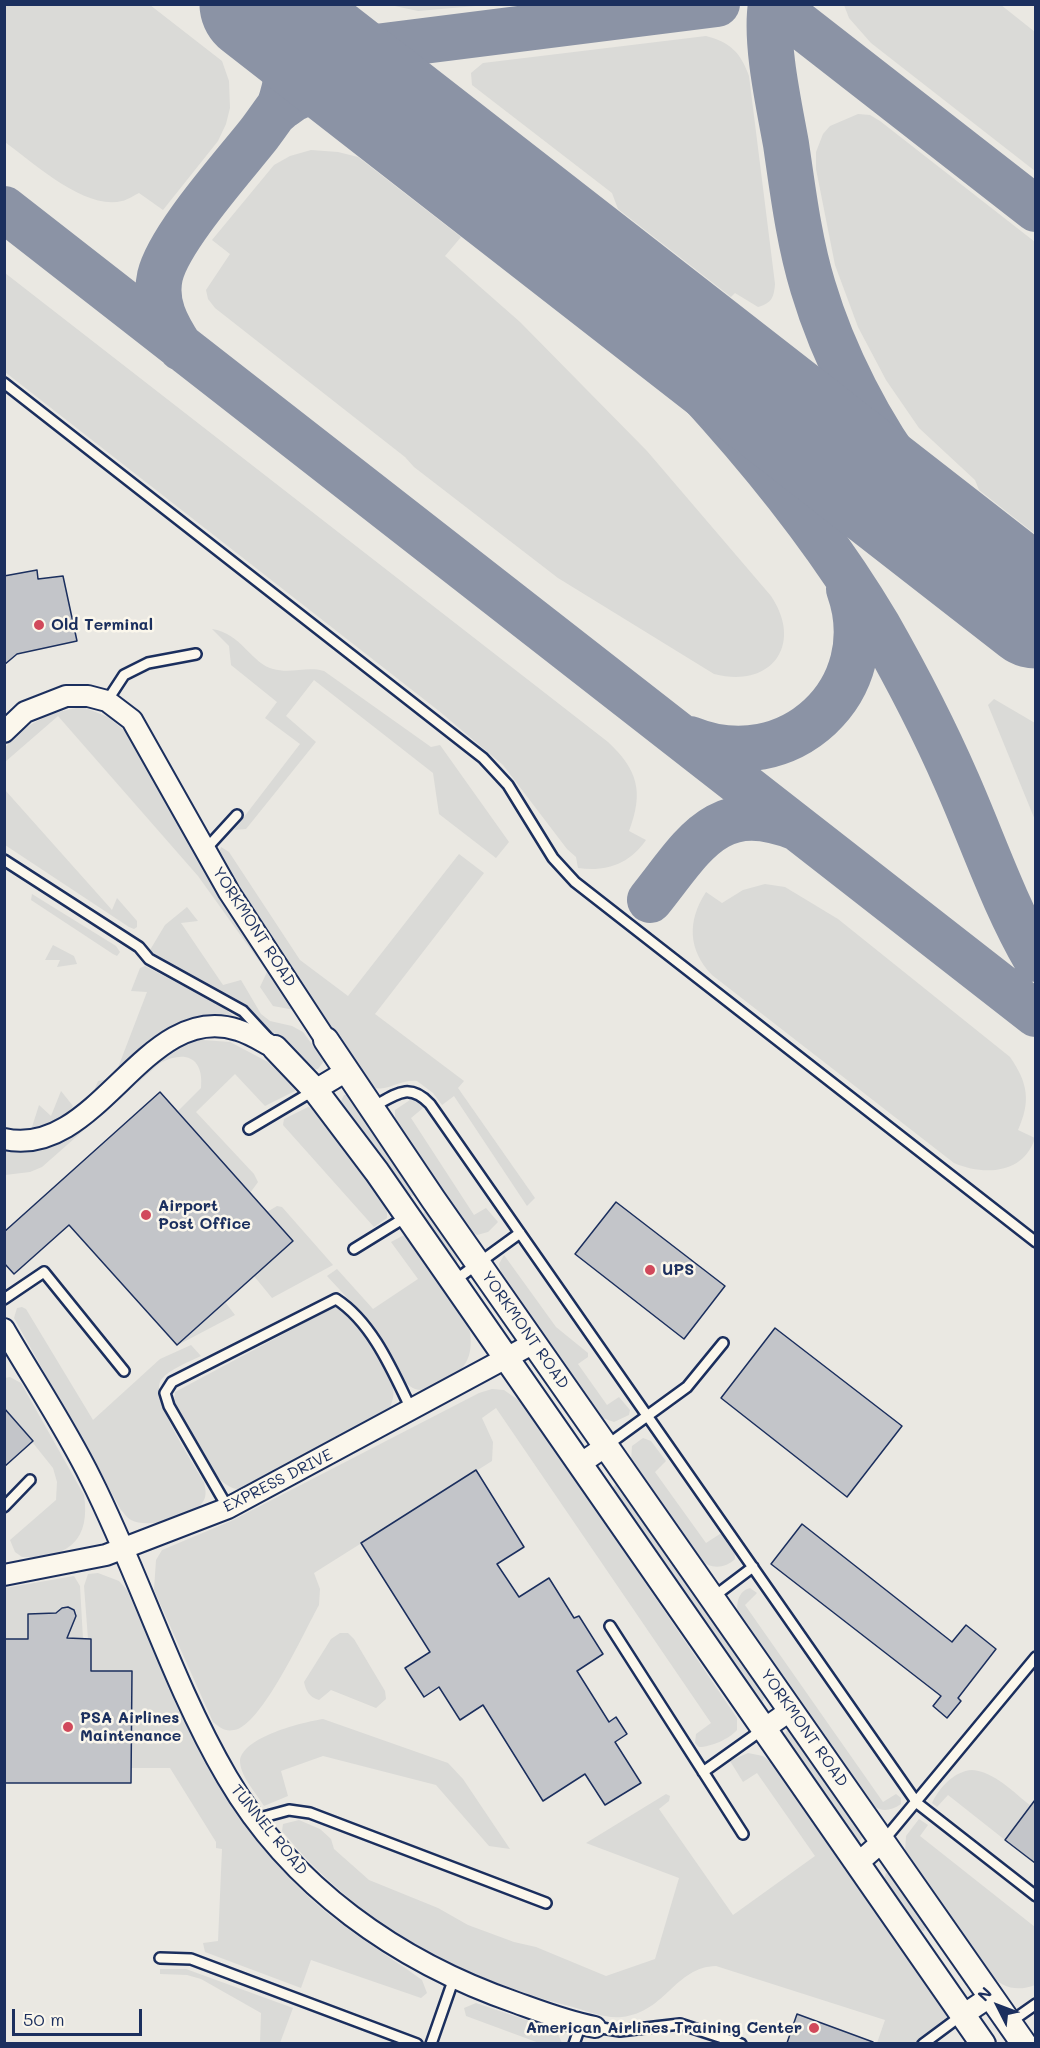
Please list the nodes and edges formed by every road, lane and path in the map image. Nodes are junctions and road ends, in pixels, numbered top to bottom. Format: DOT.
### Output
graph roads {
  1 [pos="4,383"];
  2 [pos="196,654"];
  3 [pos="107,700"];
  4 [pos="4,732"];
  5 [pos="237,815"];
  6 [pos="205,850"];
  7 [pos="4,860"];
  8 [pos="326,1040"];
  9 [pos="275,1048"];
  10 [pos="345,1072"];
  11 [pos="315,1090"];
  12 [pos="370,1108"];
  13 [pos="249,1129"];
  14 [pos="11,1140"];
  15 [pos="433,1199"];
  16 [pos="407,1216"];
  17 [pos="520,1233"];
  18 [pos="1035,1242"];
  19 [pos="354,1249"];
  20 [pos="478,1263"];
  21 [pos="453,1282"];
  22 [pos="4,1299"];
  23 [pos="4,1329"];
  24 [pos="534,1342"];
  25 [pos="723,1343"];
  26 [pos="507,1358"];
  27 [pos="124,1371"];
  28 [pos="412,1411"];
  29 [pos="648,1416"];
  30 [pos="606,1446"];
  31 [pos="580,1464"];
  32 [pos="30,1480"];
  33 [pos="4,1507"];
  34 [pos="228,1508"];
  35 [pos="122,1549"];
  36 [pos="753,1567"];
  37 [pos="5,1574"];
  38 [pos="712,1598"];
  39 [pos="610,1626"];
  40 [pos="1035,1657"];
  41 [pos="791,1710"];
  42 [pos="764,1729"];
  43 [pos="703,1772"];
  44 [pos="917,1803"];
  45 [pos="256,1819"];
  46 [pos="742,1834"];
  47 [pos="883,1841"];
  48 [pos="858,1863"];
  49 [pos="1035,1896"];
  50 [pos="546,1902"];
  51 [pos="160,1958"];
  52 [pos="454,1978"];
  53 [pos="991,1996"];
  54 [pos="1035,2004"];
  55 [pos="963,2015"];
  56 [pos="1009,2023"];
  57 [pos="588,2026"];
  58 [pos="417,2043"];
  59 [pos="431,2043"];
  60 [pos="574,2043"];
  61 [pos="741,2043"];
  62 [pos="923,2043"];
  63 [pos="983,2043"];
  64 [pos="1024,2043"];
  1 -- 18 [label="lane"];
  2 -- 3 [label="lane"];
  3 -- 4 [label="street"];
  3 -- 6 [label="street, YORKMONT ROAD"];
  5 -- 6 [label="lane"];
  6 -- 8 [label="street, YORKMONT ROAD"];
  7 -- 9 [label="lane"];
  8 -- 10 [label="street, YORKMONT ROAD"];
  9 -- 11 [label="street, YORKMONT ROAD"];
  9 -- 14 [label="street, YORKMONT ROAD"];
  10 -- 11 [label="street"];
  10 -- 12 [label="street, YORKMONT ROAD"];
  11 -- 13 [label="lane"];
  11 -- 16 [label="street, YORKMONT ROAD"];
  12 -- 15 [label="street, YORKMONT ROAD"];
  12 -- 17 [label="lane"];
  15 -- 16 [label="street"];
  15 -- 20 [label="street, YORKMONT ROAD"];
  16 -- 19 [label="lane"];
  16 -- 21 [label="street, YORKMONT ROAD"];
  17 -- 20 [label="lane"];
  17 -- 29 [label="lane"];
  20 -- 21 [label="lane"];
  20 -- 24 [label="street, YORKMONT ROAD"];
  21 -- 26 [label="street, YORKMONT ROAD"];
  22 -- 27 [label="lane"];
  23 -- 35 [label="street, TUNNEL ROAD"];
  24 -- 26 [label="street, EXPRESS DRIVE"];
  24 -- 30 [label="street, YORKMONT ROAD"];
  25 -- 29 [label="lane"];
  26 -- 28 [label="street, EXPRESS DRIVE"];
  26 -- 31 [label="street, YORKMONT ROAD"];
  28 -- 34 [label="street, EXPRESS DRIVE"];
  28 -- 34 [label="lane"];
  29 -- 30 [label="lane"];
  29 -- 36 [label="lane"];
  30 -- 31 [label="street"];
  30 -- 38 [label="street, YORKMONT ROAD"];
  31 -- 42 [label="street, YORKMONT ROAD"];
  32 -- 33 [label="lane"];
  34 -- 35 [label="street, EXPRESS DRIVE"];
  35 -- 37 [label="street, EXPRESS DRIVE"];
  35 -- 45 [label="street, TUNNEL ROAD"];
  36 -- 38 [label="lane"];
  36 -- 44 [label="lane"];
  38 -- 41 [label="street, YORKMONT ROAD"];
  39 -- 43 [label="lane"];
  40 -- 44 [label="lane"];
  41 -- 42 [label="street"];
  41 -- 47 [label="street, YORKMONT ROAD"];
  42 -- 43 [label="lane"];
  42 -- 48 [label="street, YORKMONT ROAD"];
  43 -- 46 [label="lane"];
  44 -- 47 [label="lane"];
  44 -- 49 [label="lane"];
  45 -- 50 [label="lane"];
  45 -- 52 [label="street, TUNNEL ROAD"];
  47 -- 48 [label="street"];
  47 -- 53 [label="street, YORKMONT ROAD"];
  48 -- 55 [label="street, YORKMONT ROAD"];
  51 -- 58 [label="lane"];
  52 -- 57 [label="street, TUNNEL ROAD"];
  52 -- 59 [label="lane"];
  53 -- 55 [label="street"];
  53 -- 56 [label="street, YORKMONT ROAD"];
  54 -- 56 [label="lane"];
  55 -- 62 [label="lane"];
  55 -- 63 [label="street, YORKMONT ROAD"];
  56 -- 64 [label="street, YORKMONT ROAD"];
  57 -- 60 [label="lane"];
  57 -- 61 [label="lane"];
}
